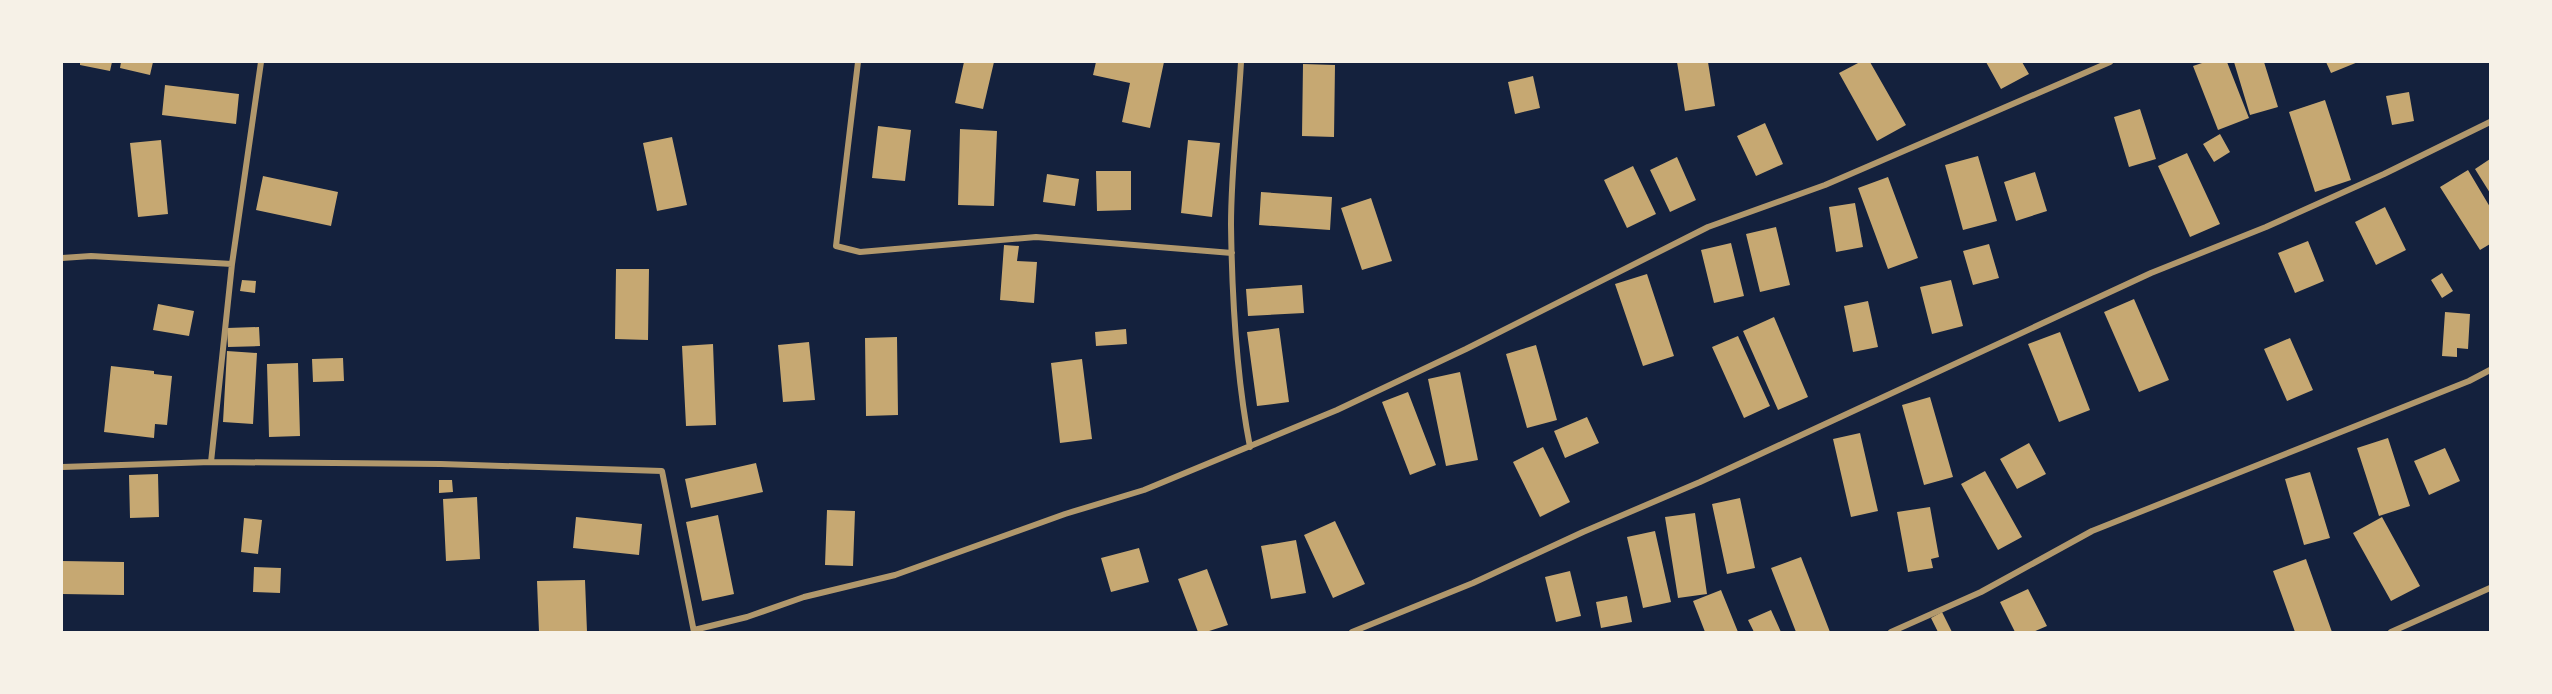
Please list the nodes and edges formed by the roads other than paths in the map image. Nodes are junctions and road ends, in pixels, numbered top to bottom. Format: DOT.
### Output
graph roads {
  1 [pos="261,62"];
  2 [pos="858,62"];
  3 [pos="1241,62"];
  4 [pos="2110,62"];
  5 [pos="2490,122"];
  6 [pos="1232,253"];
  7 [pos="62,258"];
  8 [pos="232,264"];
  9 [pos="2490,370"];
  10 [pos="1250,447"];
  11 [pos="211,462"];
  12 [pos="62,467"];
  13 [pos="2490,588"];
  14 [pos="694,631"];
  15 [pos="1352,633"];
  16 [pos="1891,633"];
  17 [pos="2391,633"];
  1 -- 8 [label="street"];
  2 -- 6 [label="street"];
  3 -- 6 [label="street"];
  4 -- 10 [label="street"];
  5 -- 15 [label="street"];
  6 -- 10 [label="street"];
  7 -- 8 [label="street"];
  8 -- 11 [label="street"];
  9 -- 16 [label="street"];
  10 -- 14 [label="street"];
  11 -- 12 [label="street"];
  11 -- 14 [label="street"];
  13 -- 17 [label="street"];
}
